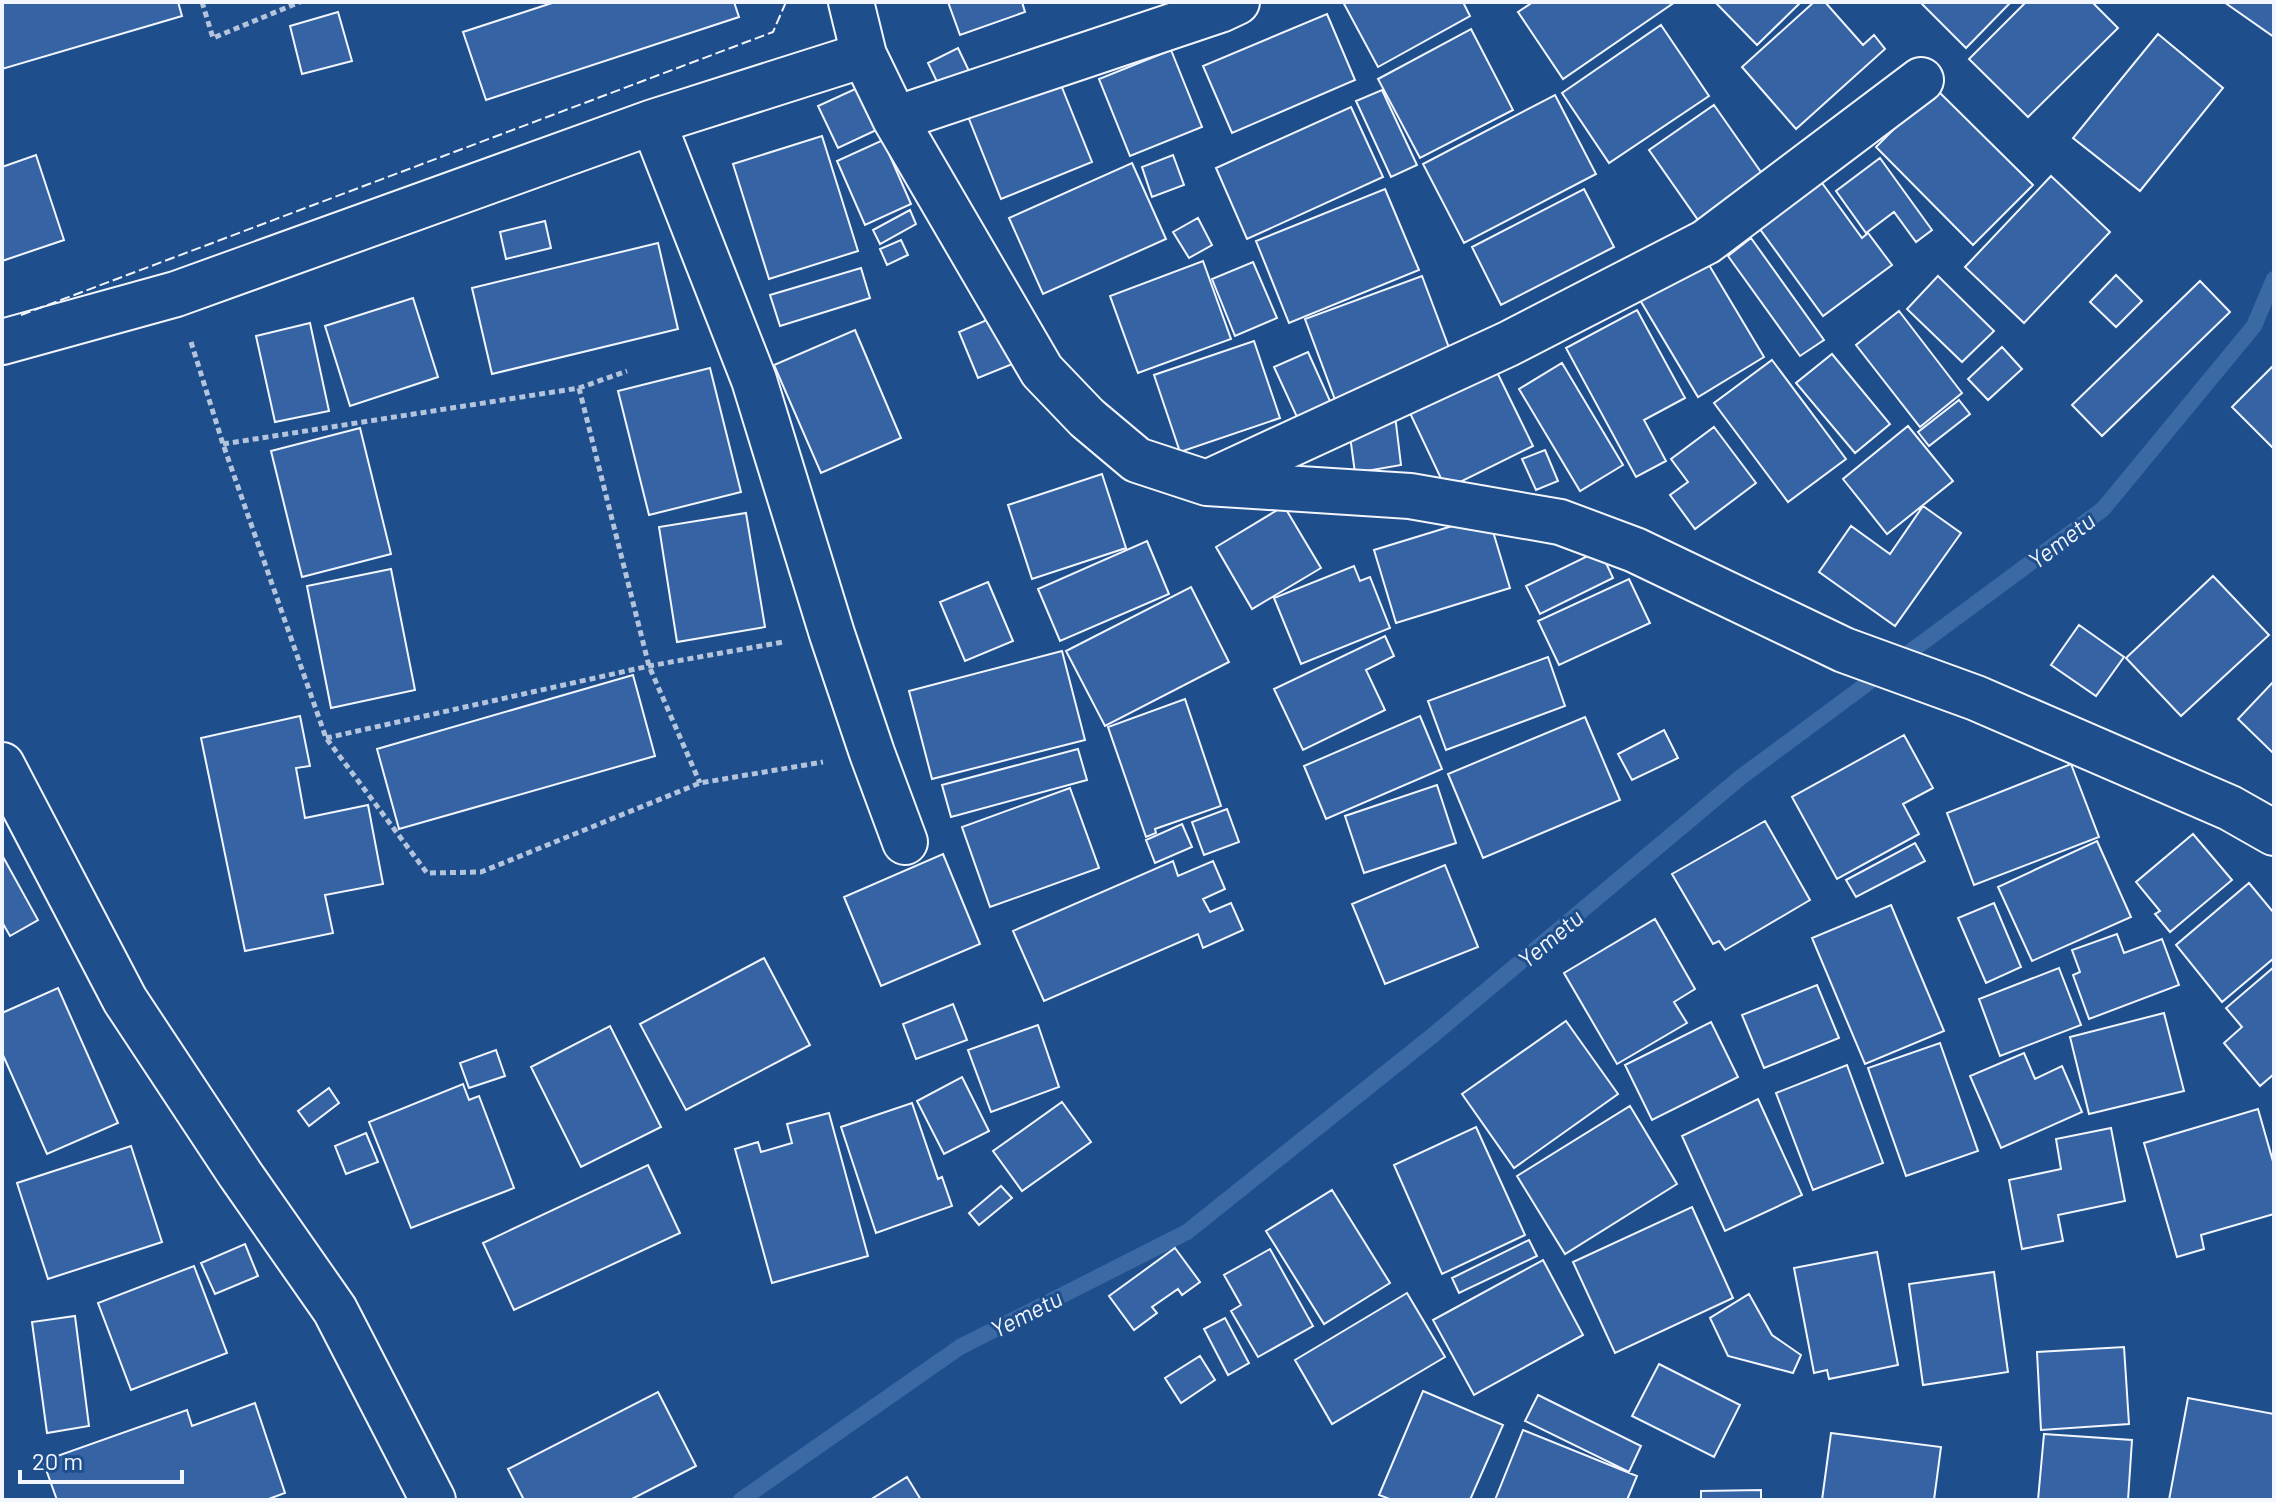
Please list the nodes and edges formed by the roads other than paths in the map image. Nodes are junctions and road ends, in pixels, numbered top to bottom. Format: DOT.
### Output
graph roads {
  1 [pos="851,2"];
  2 [pos="1237,2"];
  3 [pos="864,55"];
  4 [pos="1921,80"];
  5 [pos="895,119"];
  6 [pos="653,122"];
  7 [pos="2,342"];
  8 [pos="1207,483"];
  9 [pos="2,765"];
  10 [pos="2274,833"];
  11 [pos="905,842"];
  12 [pos="433,1500"];
  1 -- 3 [label="street"];
  2 -- 5 [label="street"];
  3 -- 5 [label="street"];
  3 -- 6 [label="street"];
  4 -- 8 [label="street"];
  5 -- 8 [label="street"];
  6 -- 7 [label="street"];
  6 -- 11 [label="street"];
  8 -- 10 [label="street"];
  9 -- 12 [label="street"];
}
